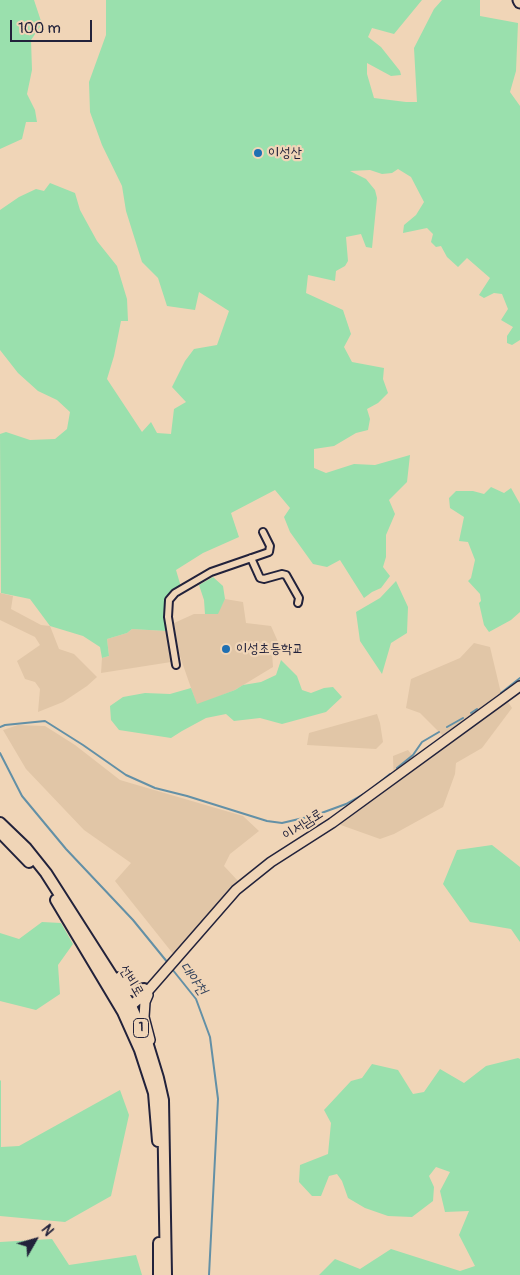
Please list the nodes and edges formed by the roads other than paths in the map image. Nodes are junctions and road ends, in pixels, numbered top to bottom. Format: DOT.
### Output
graph roads {
  1 [pos="263,532"];
  2 [pos="251,558"];
  3 [pos="298,602"];
  4 [pos="176,665"];
  5 [pos="520,686"];
  6 [pos="0,822"];
  7 [pos="0,832"];
  8 [pos="115,980"];
  9 [pos="147,992"];
  10 [pos="127,1009"];
  11 [pos="147,1042"];
  12 [pos="159,1275"];
  13 [pos="166,1275"];
  1 -- 2 [label="street"];
  2 -- 3 [label="street"];
  2 -- 4 [label="street"];
  5 -- 9 [label="main road, 이서남로"];
  6 -- 8 [label="main road, 선비로 / 1"];
  7 -- 10 [label="main road, 선비로 / 1"];
  8 -- 9 [label="main road"];
  8 -- 10 [label="main road, 선비로 / 1"];
  9 -- 10 [label="main road, 이서남로"];
  9 -- 11 [label="main road"];
  10 -- 11 [label="main road, 선비로 / 1"];
  10 -- 12 [label="main road, 선비로 / 1"];
  11 -- 13 [label="main road, 선비로 / 1"];
}
